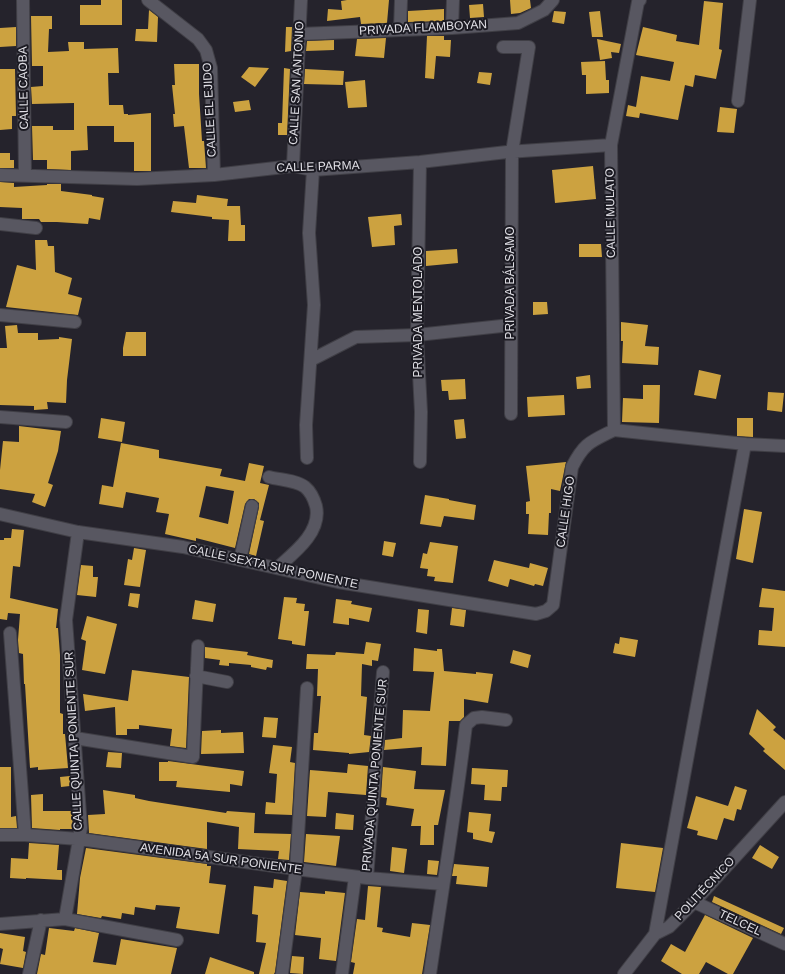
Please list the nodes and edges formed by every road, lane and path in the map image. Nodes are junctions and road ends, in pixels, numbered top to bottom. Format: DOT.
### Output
graph roads {
  1 [pos="24,0"];
  2 [pos="148,0"];
  3 [pos="301,0"];
  4 [pos="400,0"];
  5 [pos="453,0"];
  6 [pos="553,0"];
  7 [pos="640,0"];
  8 [pos="750,0"];
  9 [pos="452,28"];
  10 [pos="400,30"];
  11 [pos="300,34"];
  12 [pos="503,47"];
  13 [pos="738,101"];
  14 [pos="611,145"];
  15 [pos="512,152"];
  16 [pos="420,162"];
  17 [pos="294,166"];
  18 [pos="313,170"];
  19 [pos="0,175"];
  20 [pos="25,175"];
  21 [pos="214,176"];
  22 [pos="0,224"];
  23 [pos="36,228"];
  24 [pos="0,315"];
  25 [pos="75,322"];
  26 [pos="511,325"];
  27 [pos="416,334"];
  28 [pos="311,360"];
  29 [pos="511,414"];
  30 [pos="0,417"];
  31 [pos="66,422"];
  32 [pos="614,430"];
  33 [pos="745,444"];
  34 [pos="785,446"];
  35 [pos="307,458"];
  36 [pos="420,462"];
  37 [pos="270,478"];
  38 [pos="252,506"];
  39 [pos="0,514"];
  40 [pos="78,532"];
  41 [pos="240,560"];
  42 [pos="277,568"];
  43 [pos="546,611"];
  44 [pos="10,633"];
  45 [pos="198,646"];
  46 [pos="383,672"];
  47 [pos="196,676"];
  48 [pos="227,682"];
  49 [pos="308,688"];
  50 [pos="506,720"];
  51 [pos="74,738"];
  52 [pos="785,802"];
  53 [pos="0,835"];
  54 [pos="25,835"];
  55 [pos="79,839"];
  56 [pos="296,869"];
  57 [pos="361,877"];
  58 [pos="443,884"];
  59 [pos="694,902"];
  60 [pos="65,919"];
  61 [pos="41,920"];
  62 [pos="0,924"];
  63 [pos="655,934"];
  64 [pos="177,940"];
  65 [pos="785,944"];
  66 [pos="630,973"];
  67 [pos="29,974"];
  68 [pos="282,974"];
  69 [pos="342,974"];
  70 [pos="430,974"];
  1 -- 20 [label="street, CALLE CAOBA"];
  2 -- 21 [label="street, CALLE EL EJIDO"];
  3 -- 11 [label="street, CALLE SAN ANTONIO"];
  4 -- 10 [label="street"];
  5 -- 9 [label="street"];
  6 -- 9 [label="street, PRIVADA FLAMBOYAN"];
  7 -- 14 [label="street, CALLE MULATO"];
  8 -- 13 [label="street"];
  9 -- 10 [label="street, PRIVADA FLAMBOYAN"];
  10 -- 11 [label="street, PRIVADA FLAMBOYAN"];
  11 -- 17 [label="street, CALLE SAN ANTONIO"];
  12 -- 15 [label="street, PRIVADA BÁLSAMO"];
  14 -- 15 [label="street, CALLE PARMA"];
  14 -- 32 [label="street, CALLE MULATO"];
  15 -- 16 [label="street, CALLE PARMA"];
  15 -- 26 [label="street, PRIVADA BÁLSAMO"];
  16 -- 18 [label="street, CALLE PARMA"];
  16 -- 27 [label="street, PRIVADA MENTOLADO"];
  17 -- 18 [label="street, CALLE PARMA"];
  17 -- 21 [label="street, CALLE PARMA"];
  18 -- 28 [label="street"];
  19 -- 20 [label="street, CALLE PARMA"];
  20 -- 21 [label="street, CALLE PARMA"];
  22 -- 23 [label="street"];
  24 -- 25 [label="street"];
  26 -- 27 [label="street"];
  26 -- 29 [label="street, PRIVADA BÁLSAMO"];
  27 -- 28 [label="street"];
  27 -- 36 [label="street, PRIVADA MENTOLADO"];
  28 -- 35 [label="street"];
  30 -- 31 [label="street"];
  32 -- 33 [label="street"];
  32 -- 43 [label="street, CALLE HIGO"];
  33 -- 34 [label="street"];
  33 -- 63 [label="street"];
  37 -- 42 [label="street"];
  38 -- 41 [label="street"];
  39 -- 40 [label="street, CALLE SEXTA SUR PONIENTE"];
  40 -- 41 [label="street, CALLE SEXTA SUR PONIENTE"];
  40 -- 51 [label="street, CALLE QUINTA PONIENTE SUR"];
  41 -- 42 [label="street, CALLE SEXTA SUR PONIENTE"];
  42 -- 43 [label="street, CALLE SEXTA SUR PONIENTE"];
  44 -- 54 [label="street"];
  45 -- 47 [label="street"];
  46 -- 57 [label="street, PRIVADA QUINTA PONIENTE SUR"];
  47 -- 48 [label="street"];
  47 -- 51 [label="street"];
  49 -- 56 [label="street"];
  50 -- 58 [label="street"];
  51 -- 55 [label="street, CALLE QUINTA PONIENTE SUR"];
  52 -- 59 [label="street, POLITÉCNICO"];
  53 -- 54 [label="street, AVENIDA 5A SUR PONIENTE"];
  54 -- 55 [label="street, AVENIDA 5A SUR PONIENTE"];
  55 -- 56 [label="street, AVENIDA 5A SUR PONIENTE"];
  55 -- 60 [label="street, CALLE QUINTA PONIENTE SUR"];
  56 -- 57 [label="street, AVENIDA 5A SUR PONIENTE"];
  56 -- 68 [label="street"];
  57 -- 58 [label="street, AVENIDA 5A SUR PONIENTE"];
  57 -- 69 [label="street"];
  58 -- 70 [label="street"];
  59 -- 63 [label="street, POLITÉCNICO"];
  59 -- 65 [label="street, TELCEL"];
  60 -- 61 [label="street"];
  60 -- 64 [label="street"];
  61 -- 62 [label="street"];
  61 -- 67 [label="street"];
  63 -- 66 [label="street, POLITÉCNICO"];
}
